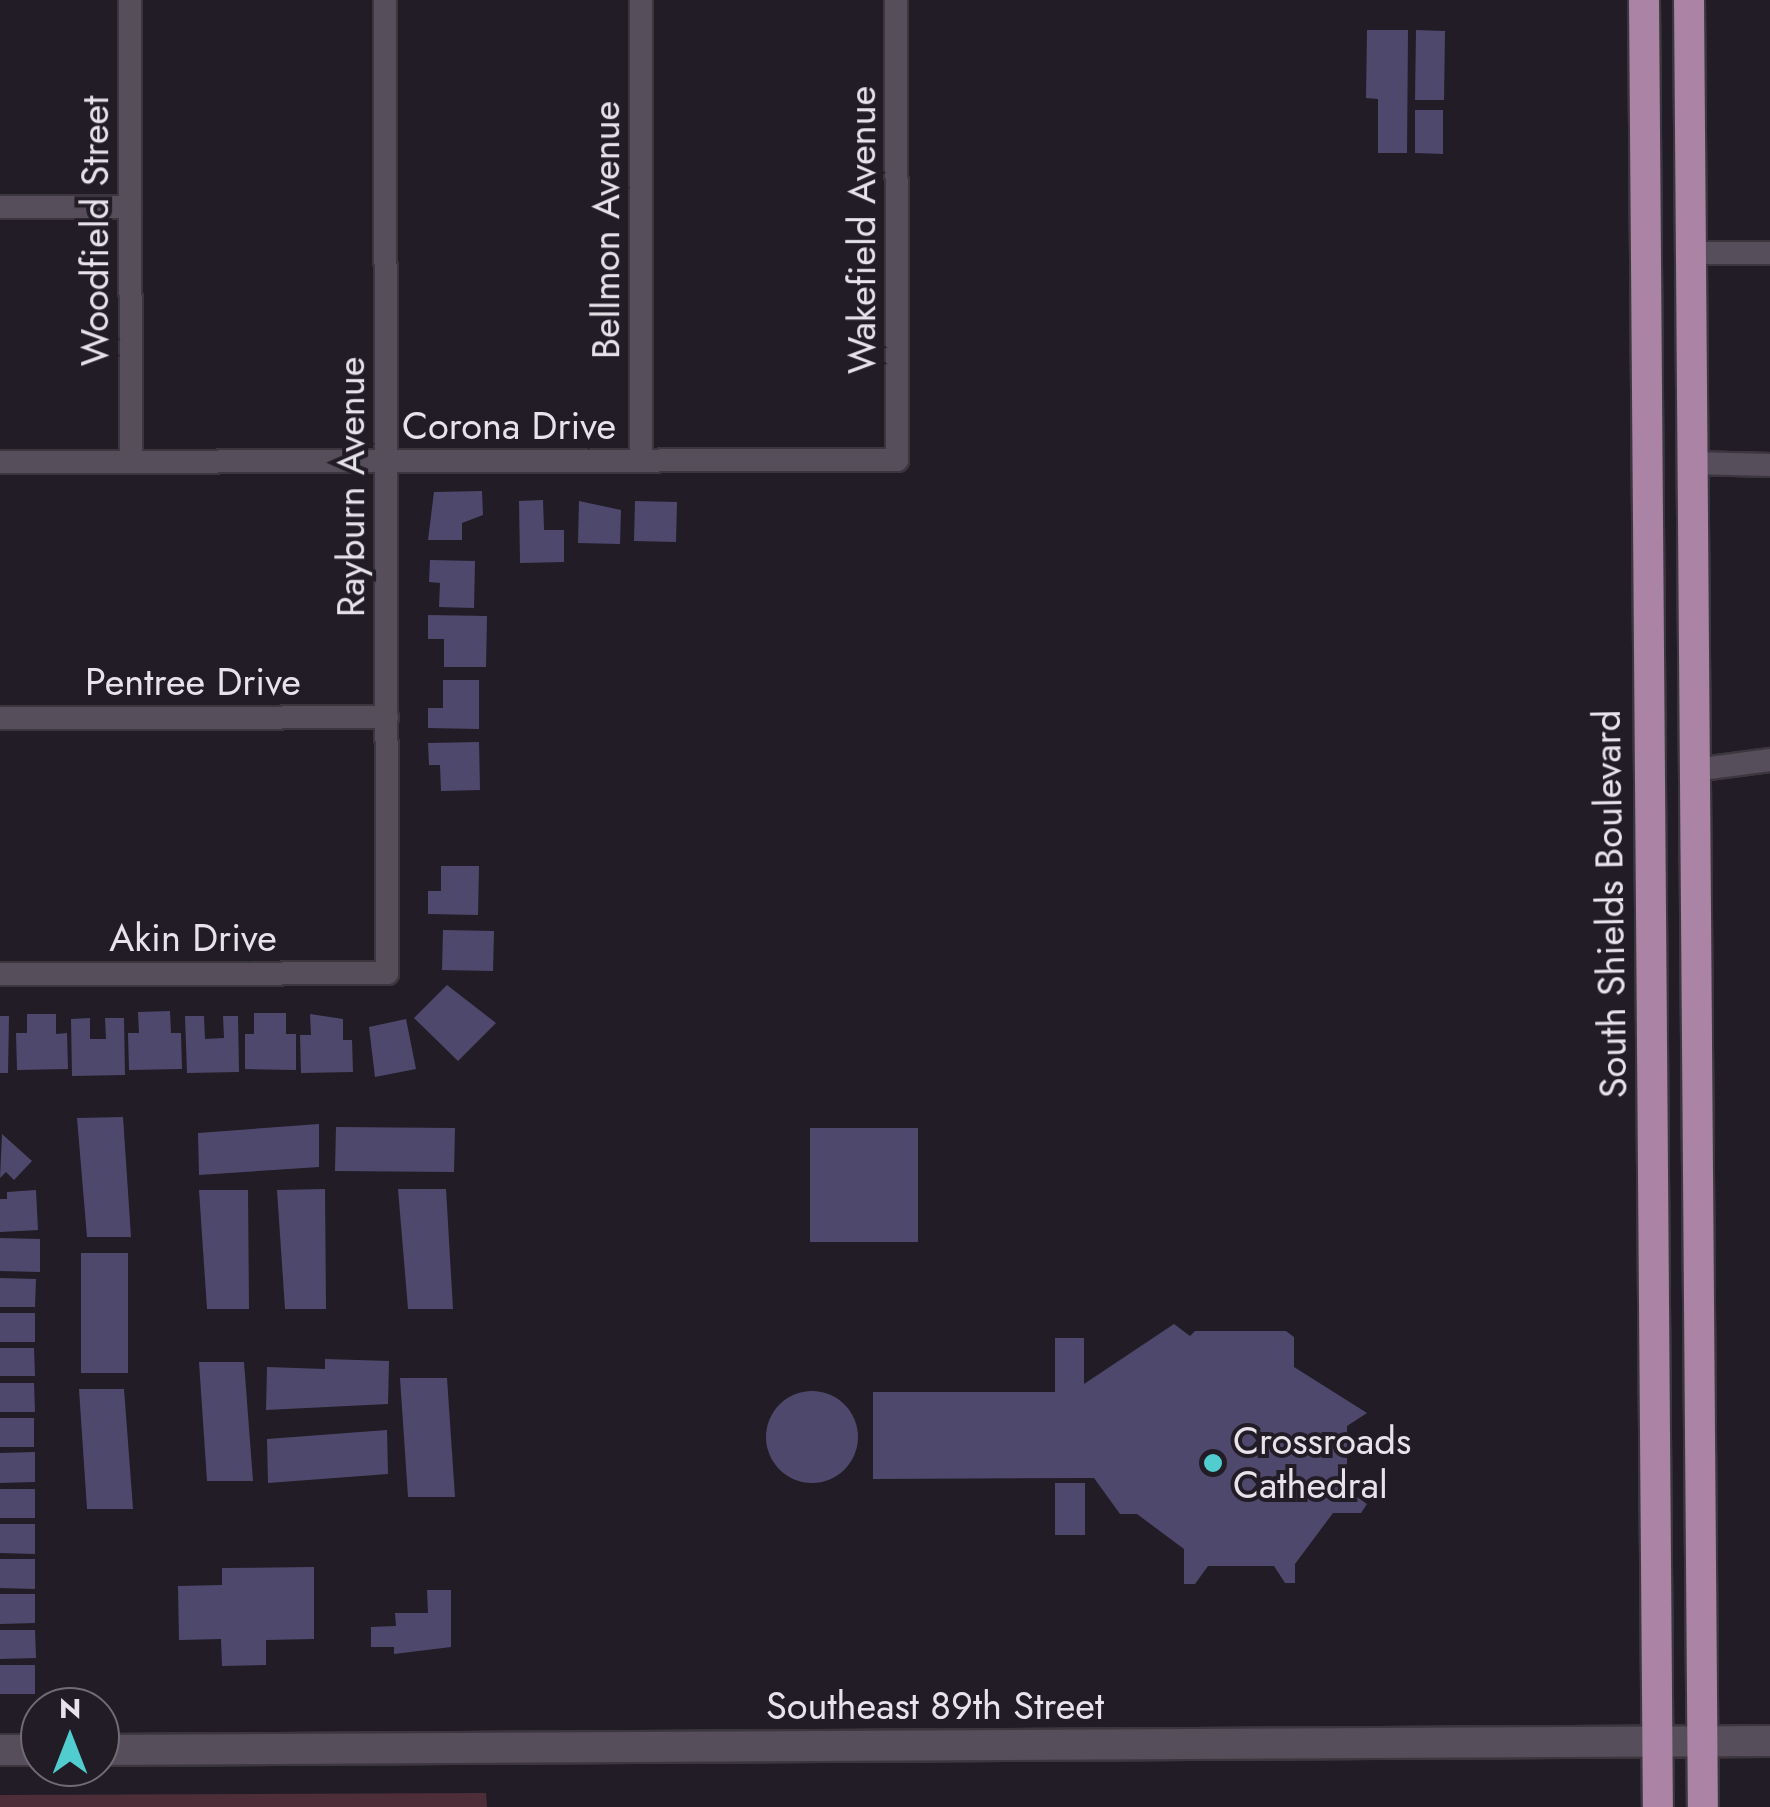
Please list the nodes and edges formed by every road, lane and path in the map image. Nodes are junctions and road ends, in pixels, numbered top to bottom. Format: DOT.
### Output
graph roads {
  1 [pos="130,0"];
  2 [pos="385,0"];
  3 [pos="641,0"];
  4 [pos="896,0"];
  5 [pos="1644,0"];
  6 [pos="1688,0"];
  7 [pos="130,207"];
  8 [pos="0,208"];
  9 [pos="1691,253"];
  10 [pos="1770,253"];
  11 [pos="641,460"];
  12 [pos="897,460"];
  13 [pos="0,462"];
  14 [pos="131,462"];
  15 [pos="386,462"];
  16 [pos="1693,464"];
  17 [pos="1770,464"];
  18 [pos="1647,552"];
  19 [pos="1694,552"];
  20 [pos="386,716"];
  21 [pos="0,718"];
  22 [pos="1770,760"];
  23 [pos="1695,770"];
  24 [pos="387,973"];
  25 [pos="0,974"];
  26 [pos="1654,1296"];
  27 [pos="1700,1308"];
  28 [pos="1703,1742"];
  29 [pos="1770,1742"];
  30 [pos="1657,1744"];
  31 [pos="120,1750"];
  32 [pos="1658,1807"];
  33 [pos="1703,1807"];
  1 -- 7 [label="street, Woodfield Street"];
  2 -- 15 [label="street, Rayburn Avenue"];
  3 -- 11 [label="street, Bellmon Avenue"];
  4 -- 12 [label="street, Wakefield Avenue"];
  5 -- 18 [label="main road, South Shields Boulevard"];
  6 -- 9 [label="main road"];
  7 -- 8 [label="street"];
  7 -- 14 [label="street, Woodfield Street"];
  9 -- 10 [label="street"];
  9 -- 16 [label="main road"];
  11 -- 12 [label="street, Corona Drive"];
  11 -- 15 [label="street, Corona Drive"];
  13 -- 14 [label="street, Corona Drive"];
  14 -- 15 [label="street, Corona Drive"];
  15 -- 20 [label="street, Rayburn Avenue"];
  16 -- 17 [label="street"];
  16 -- 19 [label="main road"];
  18 -- 19 [label="main road"];
  18 -- 26 [label="main road, South Shields Boulevard"];
  19 -- 23 [label="main road"];
  20 -- 21 [label="street, Pentree Drive"];
  20 -- 24 [label="street, Rayburn Avenue"];
  22 -- 23 [label="street"];
  23 -- 27 [label="main road"];
  24 -- 25 [label="street, Akin Drive"];
  26 -- 27 [label="main road"];
  26 -- 30 [label="main road, South Shields Boulevard"];
  27 -- 28 [label="main road"];
  28 -- 29 [label="main road, Southeast 89th Street"];
  28 -- 30 [label="main road, Southeast 89th Street"];
  28 -- 33 [label="main road"];
  30 -- 31 [label="main road, Southeast 89th Street"];
  30 -- 32 [label="main road, South Shields Boulevard"];
}
